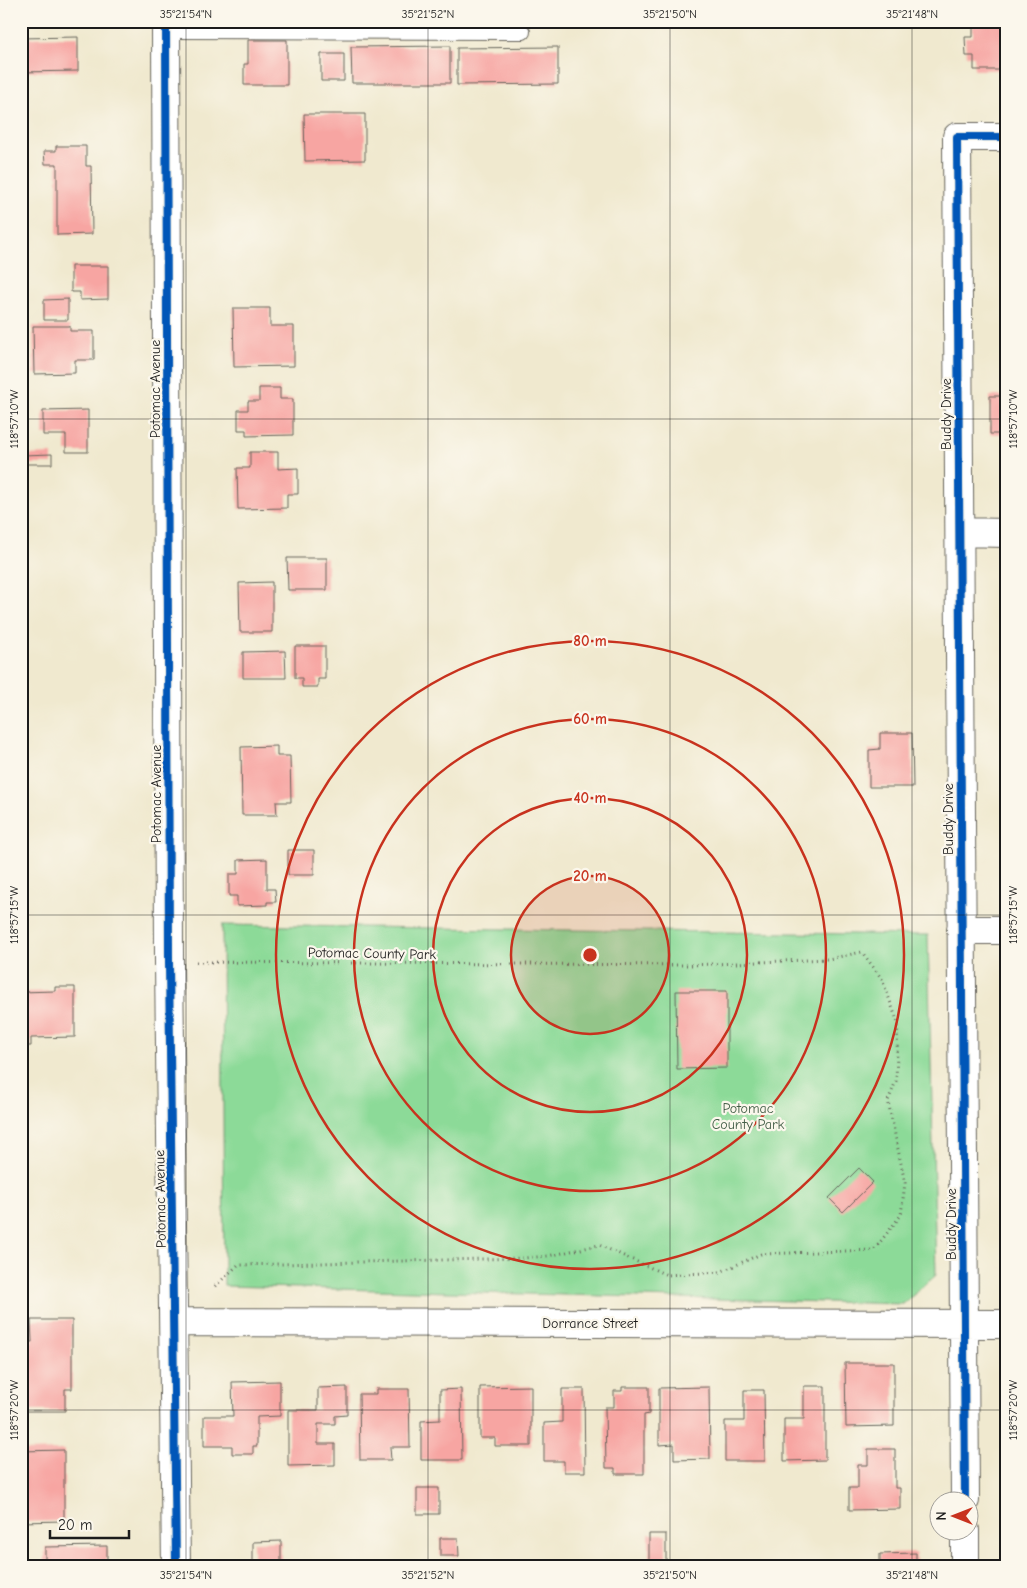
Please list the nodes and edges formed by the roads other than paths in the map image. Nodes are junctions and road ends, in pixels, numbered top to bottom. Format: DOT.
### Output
graph roads {
  1 [pos="166,26"];
  2 [pos="523,32"];
  3 [pos="1006,137"];
  4 [pos="960,532"];
  5 [pos="1006,533"];
  6 [pos="961,930"];
  7 [pos="1006,930"];
  8 [pos="175,1322"];
  9 [pos="964,1324"];
  10 [pos="1006,1324"];
  11 [pos="965,1490"];
  12 [pos="965,1540"];
  13 [pos="176,1567"];
  14 [pos="965,1567"];
  1 -- 2 [label="lane"];
  1 -- 8 [label="street, Potomac Avenue"];
  3 -- 4 [label="street, Buddy Drive"];
  4 -- 5 [label="street"];
  4 -- 6 [label="street, Buddy Drive"];
  6 -- 7 [label="street"];
  6 -- 9 [label="street, Buddy Drive"];
  8 -- 9 [label="street, Dorrance Street"];
  8 -- 13 [label="street, Potomac Avenue"];
  9 -- 10 [label="street, Dorrance Street"];
  9 -- 11 [label="street, Buddy Drive"];
  12 -- 14 [label="street"];
}
